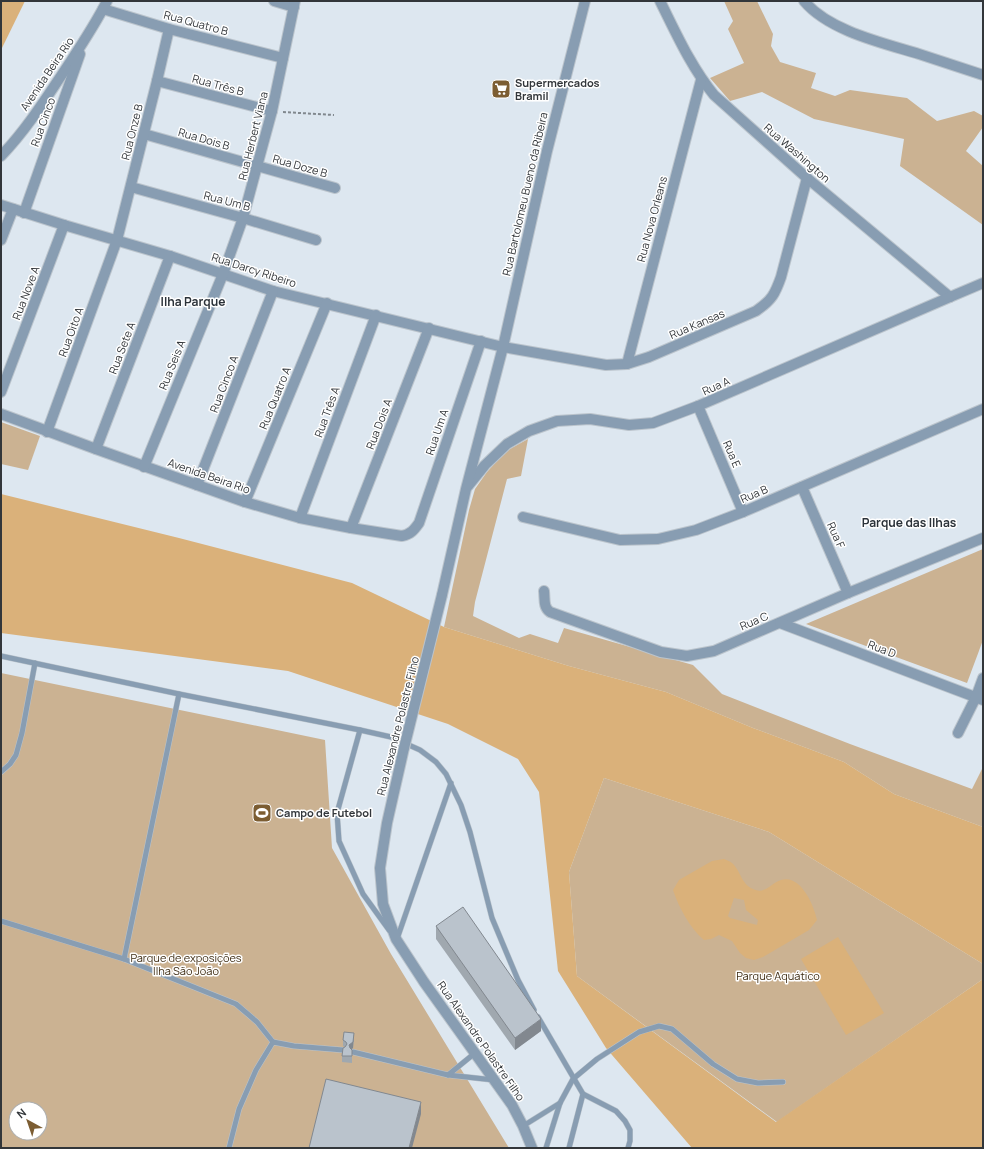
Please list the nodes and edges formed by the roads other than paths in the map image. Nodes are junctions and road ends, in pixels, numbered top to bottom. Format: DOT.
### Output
graph roads {
  1 [pos="274,1"];
  2 [pos="585,1"];
  3 [pos="660,1"];
  4 [pos="804,1"];
  5 [pos="294,4"];
  6 [pos="105,5"];
  7 [pos="169,28"];
  8 [pos="85,39"];
  9 [pos="283,58"];
  10 [pos="983,75"];
  11 [pos="701,80"];
  12 [pos="157,81"];
  13 [pos="272,111"];
  14 [pos="144,134"];
  15 [pos="1,156"];
  16 [pos="258,166"];
  17 [pos="806,178"];
  18 [pos="131,187"];
  19 [pos="335,188"];
  20 [pos="1,206"];
  21 [pos="13,209"];
  22 [pos="24,213"];
  23 [pos="243,218"];
  24 [pos="64,225"];
  25 [pos="1,240"];
  26 [pos="117,240"];
  27 [pos="316,240"];
  28 [pos="170,256"];
  29 [pos="223,274"];
  30 [pos="983,283"];
  31 [pos="273,291"];
  32 [pos="950,297"];
  33 [pos="326,303"];
  34 [pos="376,315"];
  35 [pos="429,328"];
  36 [pos="481,341"];
  37 [pos="502,347"];
  38 [pos="627,364"];
  39 [pos="1,392"];
  40 [pos="698,406"];
  41 [pos="983,409"];
  42 [pos="1,414"];
  43 [pos="48,432"];
  44 [pos="96,449"];
  45 [pos="144,467"];
  46 [pos="197,485"];
  47 [pos="802,487"];
  48 [pos="466,489"];
  49 [pos="245,502"];
  50 [pos="743,512"];
  51 [pos="522,517"];
  52 [pos="300,518"];
  53 [pos="351,528"];
  54 [pos="414,530"];
  55 [pos="983,538"];
  56 [pos="544,591"];
  57 [pos="848,593"];
  58 [pos="780,623"];
  59 [pos="1,656"];
  60 [pos="35,663"];
  61 [pos="983,678"];
  62 [pos="178,694"];
  63 [pos="980,698"];
  64 [pos="360,730"];
  65 [pos="958,733"];
  66 [pos="1,772"];
  67 [pos="451,783"];
  68 [pos="1,921"];
  69 [pos="396,939"];
  70 [pos="124,959"];
  71 [pos="273,1042"];
  72 [pos="343,1050"];
  73 [pos="353,1052"];
  74 [pos="476,1053"];
  75 [pos="448,1074"];
  76 [pos="573,1079"];
  77 [pos="495,1080"];
  78 [pos="783,1082"];
  79 [pos="583,1094"];
  80 [pos="560,1104"];
  81 [pos="523,1126"];
  82 [pos="229,1148"];
  83 [pos="532,1148"];
  84 [pos="546,1148"];
  85 [pos="569,1148"];
  86 [pos="628,1148"];
  1 -- 5 [label="street"];
  2 -- 37 [label="street, Rua Bartolomeu Bueno da Ribeira"];
  3 -- 11 [label="street, Rua Washington"];
  4 -- 10 [label="street"];
  5 -- 9 [label="street, Rua Herbert Viana"];
  6 -- 7 [label="street, Rua Quatro B"];
  6 -- 8 [label="street, Avenida Beira Rio"];
  7 -- 9 [label="street, Rua Quatro B"];
  7 -- 12 [label="street, Rua Onze B"];
  8 -- 15 [label="street, Avenida Beira Rio"];
  8 -- 22 [label="street, Rua Cinco"];
  9 -- 13 [label="street, Rua Herbert Viana"];
  11 -- 17 [label="street, Rua Washington"];
  11 -- 38 [label="street, Rua Nova Orleans"];
  12 -- 13 [label="street, Rua Três B"];
  12 -- 14 [label="street, Rua Onze B"];
  13 -- 16 [label="street, Rua Herbert Viana"];
  14 -- 16 [label="street, Rua Dois B"];
  14 -- 18 [label="street, Rua Onze B"];
  16 -- 19 [label="street, Rua Doze B"];
  16 -- 23 [label="street, Rua Herbert Viana"];
  17 -- 32 [label="street, Rua Washington"];
  17 -- 38 [label="street, Rua Kansas"];
  18 -- 23 [label="street, Rua Um B"];
  18 -- 26 [label="street, Rua Onze B"];
  20 -- 21 [label="street, Rua Darcy Ribeiro"];
  21 -- 22 [label="street, Rua Darcy Ribeiro"];
  21 -- 25 [label="street"];
  22 -- 24 [label="street, Rua Darcy Ribeiro"];
  23 -- 27 [label="street, Rua Um B"];
  23 -- 29 [label="street, Rua Herbert Viana"];
  24 -- 26 [label="street, Rua Darcy Ribeiro"];
  24 -- 39 [label="street, Rua Nove A"];
  26 -- 28 [label="street, Rua Darcy Ribeiro"];
  26 -- 43 [label="street, Rua Oito A"];
  28 -- 29 [label="street, Rua Darcy Ribeiro"];
  28 -- 44 [label="street, Rua Sete A"];
  29 -- 31 [label="street, Rua Darcy Ribeiro"];
  29 -- 45 [label="street, Rua Seis A"];
  30 -- 32 [label="street, Rua A"];
  31 -- 33 [label="street, Rua Darcy Ribeiro"];
  31 -- 46 [label="street, Rua Cinco A"];
  32 -- 40 [label="street, Rua A"];
  33 -- 34 [label="street, Rua Darcy Ribeiro"];
  33 -- 49 [label="street, Rua Quatro A"];
  34 -- 35 [label="street, Rua Darcy Ribeiro"];
  34 -- 52 [label="street, Rua Três A"];
  35 -- 36 [label="street, Rua Darcy Ribeiro"];
  35 -- 53 [label="street, Rua Dois A"];
  36 -- 37 [label="street, Rua Darcy Ribeiro"];
  36 -- 54 [label="street, Rua Um A"];
  37 -- 38 [label="street, Rua Kansas"];
  37 -- 48 [label="street, Rua Alexandre Polastre Filho"];
  40 -- 48 [label="street, Rua A"];
  40 -- 50 [label="street, Rua E"];
  41 -- 47 [label="street, Rua B"];
  42 -- 43 [label="street, Avenida Beira Rio"];
  43 -- 44 [label="street, Avenida Beira Rio"];
  44 -- 45 [label="street, Avenida Beira Rio"];
  45 -- 46 [label="street, Avenida Beira Rio"];
  46 -- 49 [label="street, Avenida Beira Rio"];
  47 -- 50 [label="street, Rua B"];
  47 -- 57 [label="street, Rua F"];
  48 -- 69 [label="street, Rua Alexandre Polastre Filho, bridge"];
  49 -- 52 [label="street, Avenida Beira Rio"];
  50 -- 51 [label="street, Rua B"];
  52 -- 53 [label="street, Avenida Beira Rio"];
  53 -- 54 [label="street, Avenida Beira Rio"];
  55 -- 57 [label="street, Rua C"];
  56 -- 58 [label="street, Rua C"];
  57 -- 58 [label="street, Rua C"];
  58 -- 63 [label="street, Rua D"];
  59 -- 60 [label="lane"];
  60 -- 62 [label="lane"];
  60 -- 66 [label="lane"];
  61 -- 63 [label="street"];
  62 -- 64 [label="lane"];
  62 -- 70 [label="lane"];
  63 -- 65 [label="street"];
  64 -- 67 [label="lane"];
  64 -- 69 [label="lane"];
  67 -- 69 [label="lane"];
  67 -- 76 [label="lane"];
  68 -- 70 [label="lane"];
  69 -- 74 [label="street, Rua Alexandre Polastre Filho"];
  70 -- 71 [label="lane"];
  71 -- 72 [label="lane"];
  71 -- 82 [label="lane"];
  73 -- 75 [label="lane"];
  74 -- 75 [label="lane"];
  74 -- 77 [label="street, Rua Alexandre Polastre Filho"];
  75 -- 77 [label="lane"];
  76 -- 78 [label="lane"];
  76 -- 79 [label="lane"];
  76 -- 80 [label="lane"];
  77 -- 81 [label="street, Rua Alexandre Polastre Filho"];
  79 -- 85 [label="lane"];
  79 -- 86 [label="lane"];
  80 -- 81 [label="lane"];
  80 -- 84 [label="lane"];
  81 -- 83 [label="street, Rua Alexandre Polastre Filho"];
}
